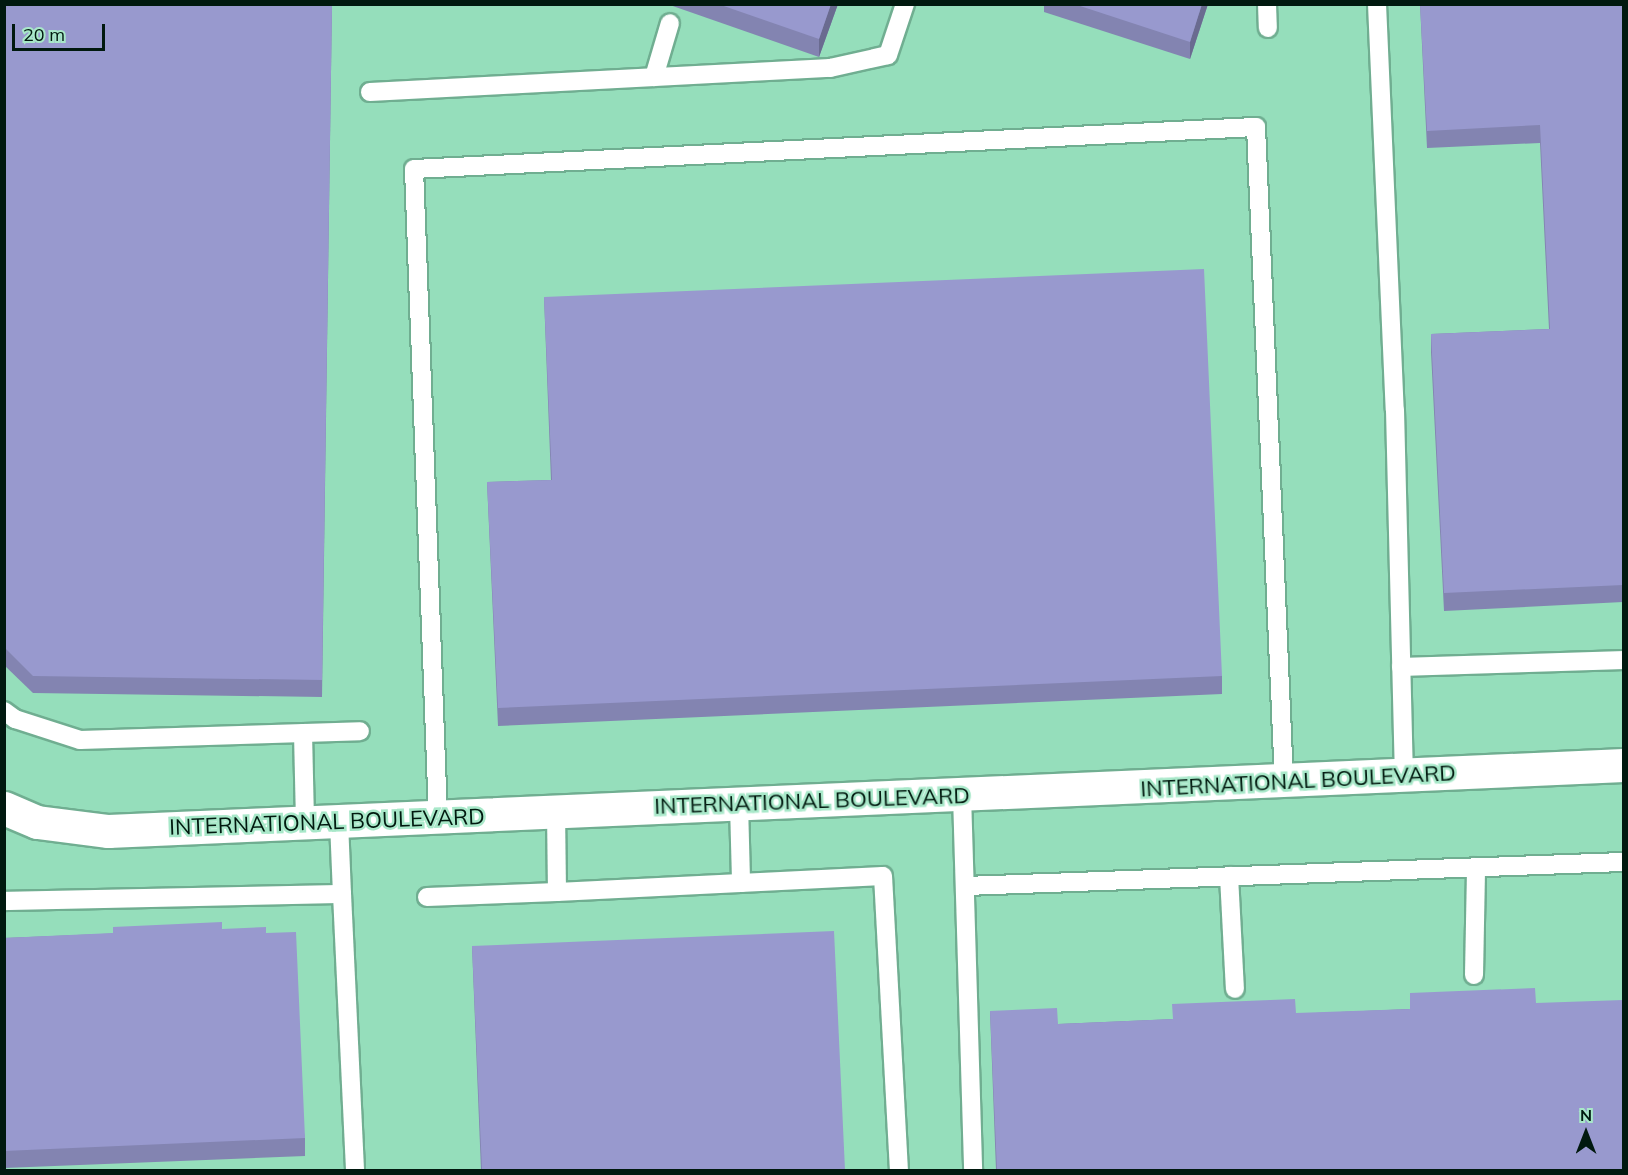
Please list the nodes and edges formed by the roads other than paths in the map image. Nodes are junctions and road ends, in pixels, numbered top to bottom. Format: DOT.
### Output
graph roads {
  1 [pos="905,4"];
  2 [pos="1267,4"];
  3 [pos="1377,4"];
  4 [pos="670,23"];
  5 [pos="1268,28"];
  6 [pos="654,77"];
  7 [pos="370,92"];
  8 [pos="1623,660"];
  9 [pos="1401,667"];
  10 [pos="4,711"];
  11 [pos="360,731"];
  12 [pos="303,733"];
  13 [pos="1623,765"];
  14 [pos="1404,776"];
  15 [pos="1284,782"];
  16 [pos="962,795"];
  17 [pos="739,804"];
  18 [pos="4,808"];
  19 [pos="556,812"];
  20 [pos="438,817"];
  21 [pos="339,822"];
  22 [pos="305,823"];
  23 [pos="1623,862"];
  24 [pos="1476,867"];
  25 [pos="1229,876"];
  26 [pos="741,883"];
  27 [pos="965,886"];
  28 [pos="557,892"];
  29 [pos="342,894"];
  30 [pos="427,897"];
  31 [pos="4,901"];
  32 [pos="1474,975"];
  33 [pos="1235,989"];
  34 [pos="355,1170"];
  35 [pos="899,1170"];
  36 [pos="973,1170"];
  1 -- 6 [label="lane"];
  2 -- 5 [label="lane"];
  3 -- 9 [label="lane"];
  4 -- 6 [label="lane"];
  6 -- 7 [label="lane"];
  8 -- 9 [label="lane"];
  9 -- 14 [label="lane"];
  10 -- 12 [label="lane"];
  11 -- 12 [label="lane"];
  12 -- 22 [label="lane"];
  13 -- 14 [label="street, INTERNATIONAL BOULEVARD"];
  14 -- 15 [label="street, INTERNATIONAL BOULEVARD"];
  15 -- 16 [label="street, INTERNATIONAL BOULEVARD"];
  15 -- 20 [label="lane"];
  16 -- 17 [label="street, INTERNATIONAL BOULEVARD"];
  16 -- 27 [label="lane"];
  17 -- 19 [label="street, INTERNATIONAL BOULEVARD"];
  17 -- 26 [label="lane"];
  18 -- 22 [label="street, INTERNATIONAL BOULEVARD"];
  19 -- 20 [label="street, INTERNATIONAL BOULEVARD"];
  19 -- 28 [label="lane"];
  20 -- 21 [label="street, INTERNATIONAL BOULEVARD"];
  21 -- 22 [label="street, INTERNATIONAL BOULEVARD"];
  21 -- 29 [label="lane"];
  23 -- 24 [label="lane"];
  24 -- 25 [label="lane"];
  24 -- 32 [label="lane"];
  25 -- 27 [label="lane"];
  25 -- 33 [label="lane"];
  26 -- 28 [label="lane"];
  26 -- 35 [label="lane"];
  27 -- 36 [label="lane"];
  28 -- 30 [label="lane"];
  29 -- 31 [label="lane"];
  29 -- 34 [label="lane"];
}
